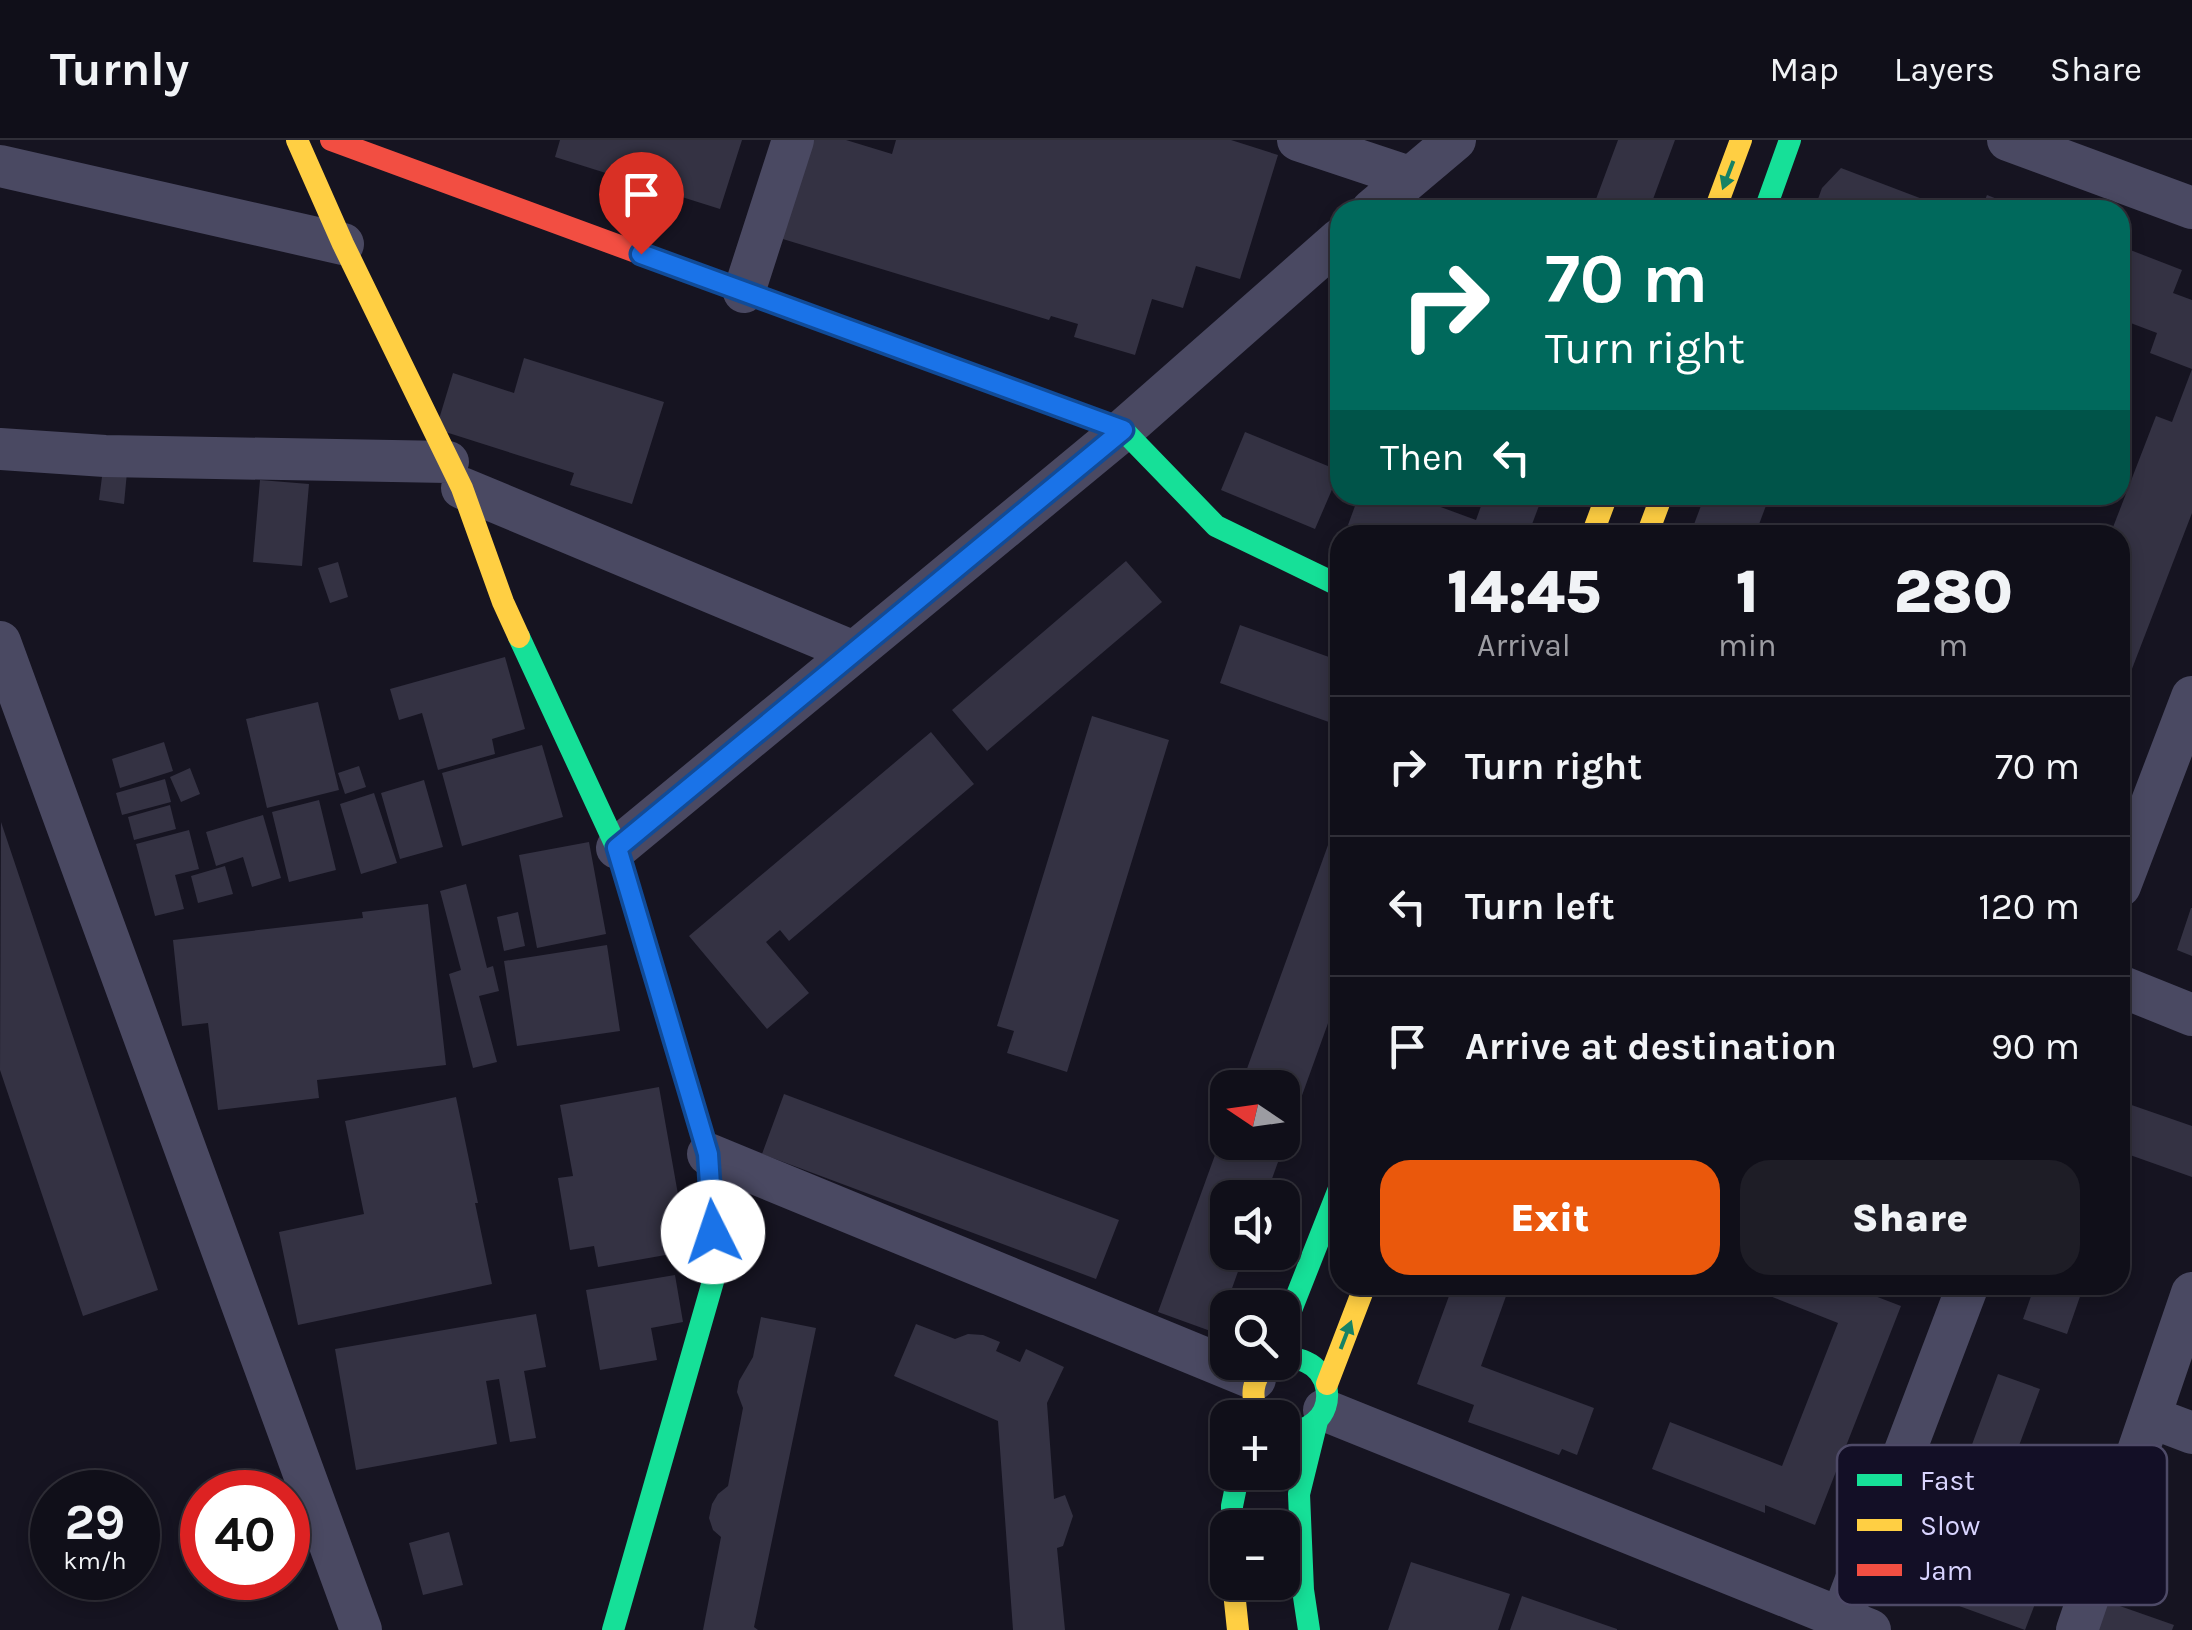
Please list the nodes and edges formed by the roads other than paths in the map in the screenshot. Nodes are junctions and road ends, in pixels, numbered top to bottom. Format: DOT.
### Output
graph roads {
  1 [pos="297,140"];
  2 [pos="331,140"];
  3 [pos="793,140"];
  4 [pos="1298,140"];
  5 [pos="1454,140"];
  6 [pos="1741,140"];
  7 [pos="1790,140"];
  8 [pos="2008,140"];
  9 [pos="0,166"];
  10 [pos="1409,178"];
  11 [pos="1384,200"];
  12 [pos="1719,200"];
  13 [pos="1768,200"];
  14 [pos="2192,208"];
  15 [pos="343,244"];
  16 [pos="1330,248"];
  17 [pos="744,292"];
  18 [pos="1123,430"];
  19 [pos="0,449"];
  20 [pos="455,475"];
  21 [pos="1330,581"];
  22 [pos="0,642"];
  23 [pos="854,652"];
  24 [pos="2192,697"];
  25 [pos="617,848"];
  26 [pos="2130,860"];
  27 [pos="2130,990"];
  28 [pos="2192,1014"];
  29 [pos="708,1154"];
  30 [pos="1330,1211"];
  31 [pos="1299,1290"];
  32 [pos="2192,1293"];
  33 [pos="1362,1295"];
  34 [pos="1965,1295"];
  35 [pos="1261,1390"];
  36 [pos="1323,1405"];
  37 [pos="2150,1417"];
  38 [pos="1300,1430"];
  39 [pos="2192,1433"];
  40 [pos="1912,1445"];
  41 [pos="2140,1445"];
  42 [pos="1235,1600"];
  43 [pos="2086,1605"];
  44 [pos="1849,1626"];
  45 [pos="361,1630"];
  46 [pos="613,1630"];
  47 [pos="1238,1630"];
  48 [pos="1308,1630"];
  49 [pos="2077,1630"];
  1 -- 15 [label="street"];
  2 -- 17 [label="street"];
  3 -- 17 [label="street"];
  4 -- 10 [label="street"];
  5 -- 10 [label="street"];
  6 -- 12 [label="street, one-way"];
  7 -- 13 [label="street"];
  8 -- 14 [label="street"];
  9 -- 15 [label="street"];
  10 -- 11 [label="street"];
  15 -- 20 [label="street"];
  16 -- 18 [label="street"];
  17 -- 18 [label="street"];
  18 -- 21 [label="street"];
  18 -- 23 [label="street"];
  19 -- 20 [label="street"];
  20 -- 23 [label="street"];
  20 -- 25 [label="street"];
  22 -- 45 [label="street"];
  23 -- 25 [label="street"];
  24 -- 26 [label="street"];
  25 -- 29 [label="street"];
  27 -- 28 [label="street"];
  29 -- 35 [label="street"];
  29 -- 46 [label="street"];
  30 -- 31 [label="street"];
  32 -- 37 [label="street"];
  36 -- 33 [label="street, one-way"];
  34 -- 40 [label="street"];
  35 -- 36 [label="street"];
  36 -- 38 [label="street"];
  36 -- 44 [label="street"];
  36 -- 48 [label="street"];
  37 -- 39 [label="street"];
  37 -- 41 [label="street"];
  42 -- 47 [label="street"];
  43 -- 49 [label="street"];
}
